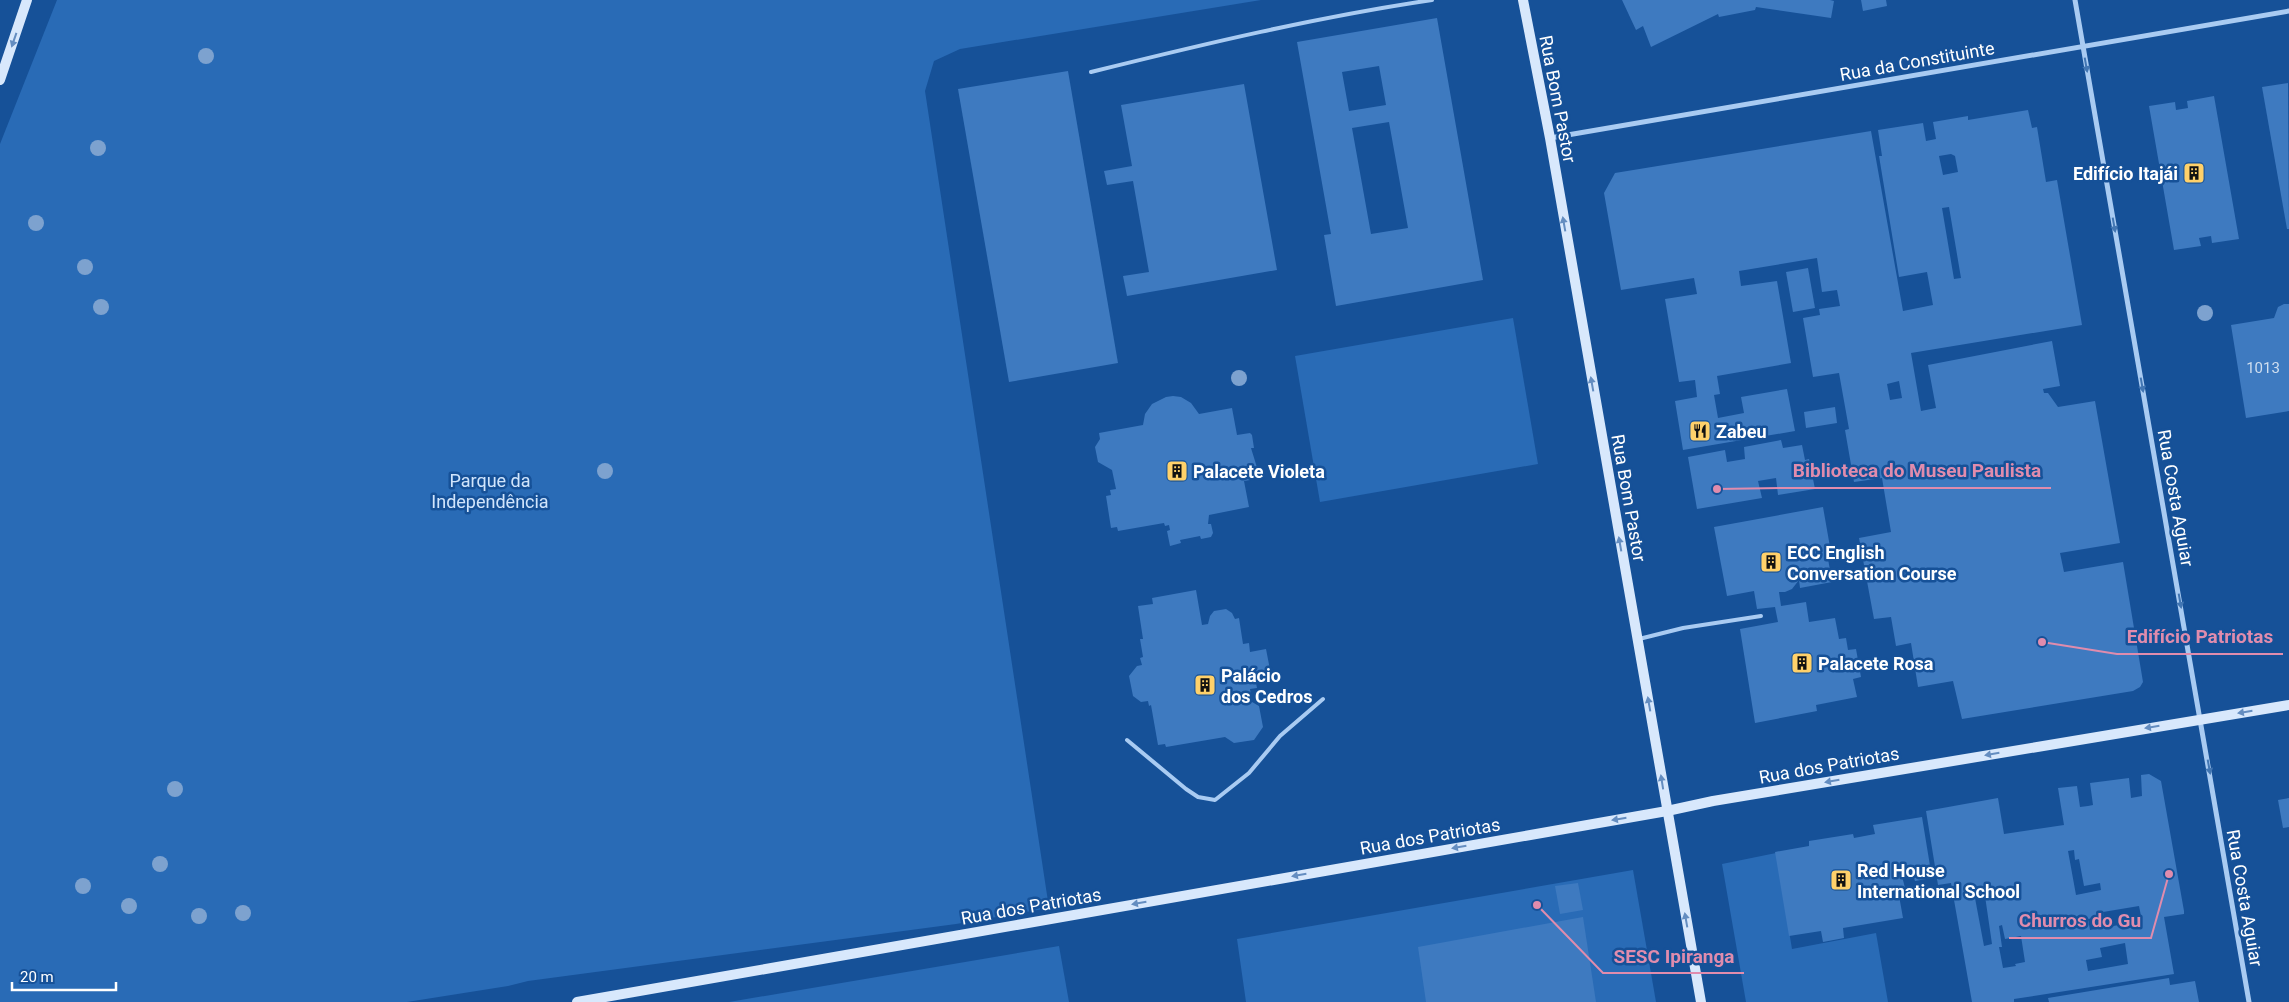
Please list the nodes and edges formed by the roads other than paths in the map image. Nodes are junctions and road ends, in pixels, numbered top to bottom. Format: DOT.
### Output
graph roads {
  1 [pos="27,0"];
  2 [pos="1432,0"];
  3 [pos="1523,0"];
  4 [pos="2075,0"];
  5 [pos="2289,11"];
  6 [pos="2083,46"];
  7 [pos="1091,72"];
  8 [pos="0,80"];
  9 [pos="1550,138"];
  10 [pos="1761,616"];
  11 [pos="1637,640"];
  12 [pos="1322,699"];
  13 [pos="2289,705"];
  14 [pos="2201,719"];
  15 [pos="1127,740"];
  16 [pos="1667,811"];
  17 [pos="577,1002"];
  18 [pos="1701,1002"];
  19 [pos="2249,1002"];
  1 -- 8 [label="main road, one-way"];
  2 -- 7 [label="lane"];
  3 -- 9 [label="main road, Rua Bom Pastor"];
  4 -- 6 [label="street, Rua Costa Aguiar"];
  5 -- 6 [label="street, Rua da Constituinte"];
  6 -- 9 [label="street, Rua da Constituinte"];
  6 -- 14 [label="street, Rua Costa Aguiar, one-way"];
  11 -- 9 [label="main road, Rua Bom Pastor, one-way"];
  10 -- 11 [label="lane"];
  16 -- 11 [label="main road, Rua Bom Pastor, one-way"];
  12 -- 15 [label="lane"];
  13 -- 14 [label="main road, Rua dos Patriotas, one-way"];
  14 -- 16 [label="main road, Rua dos Patriotas, one-way"];
  14 -- 19 [label="street, Rua Costa Aguiar, one-way"];
  16 -- 17 [label="main road, Rua dos Patriotas, one-way"];
  18 -- 16 [label="main road, Rua Bom Pastor, one-way"];
}
